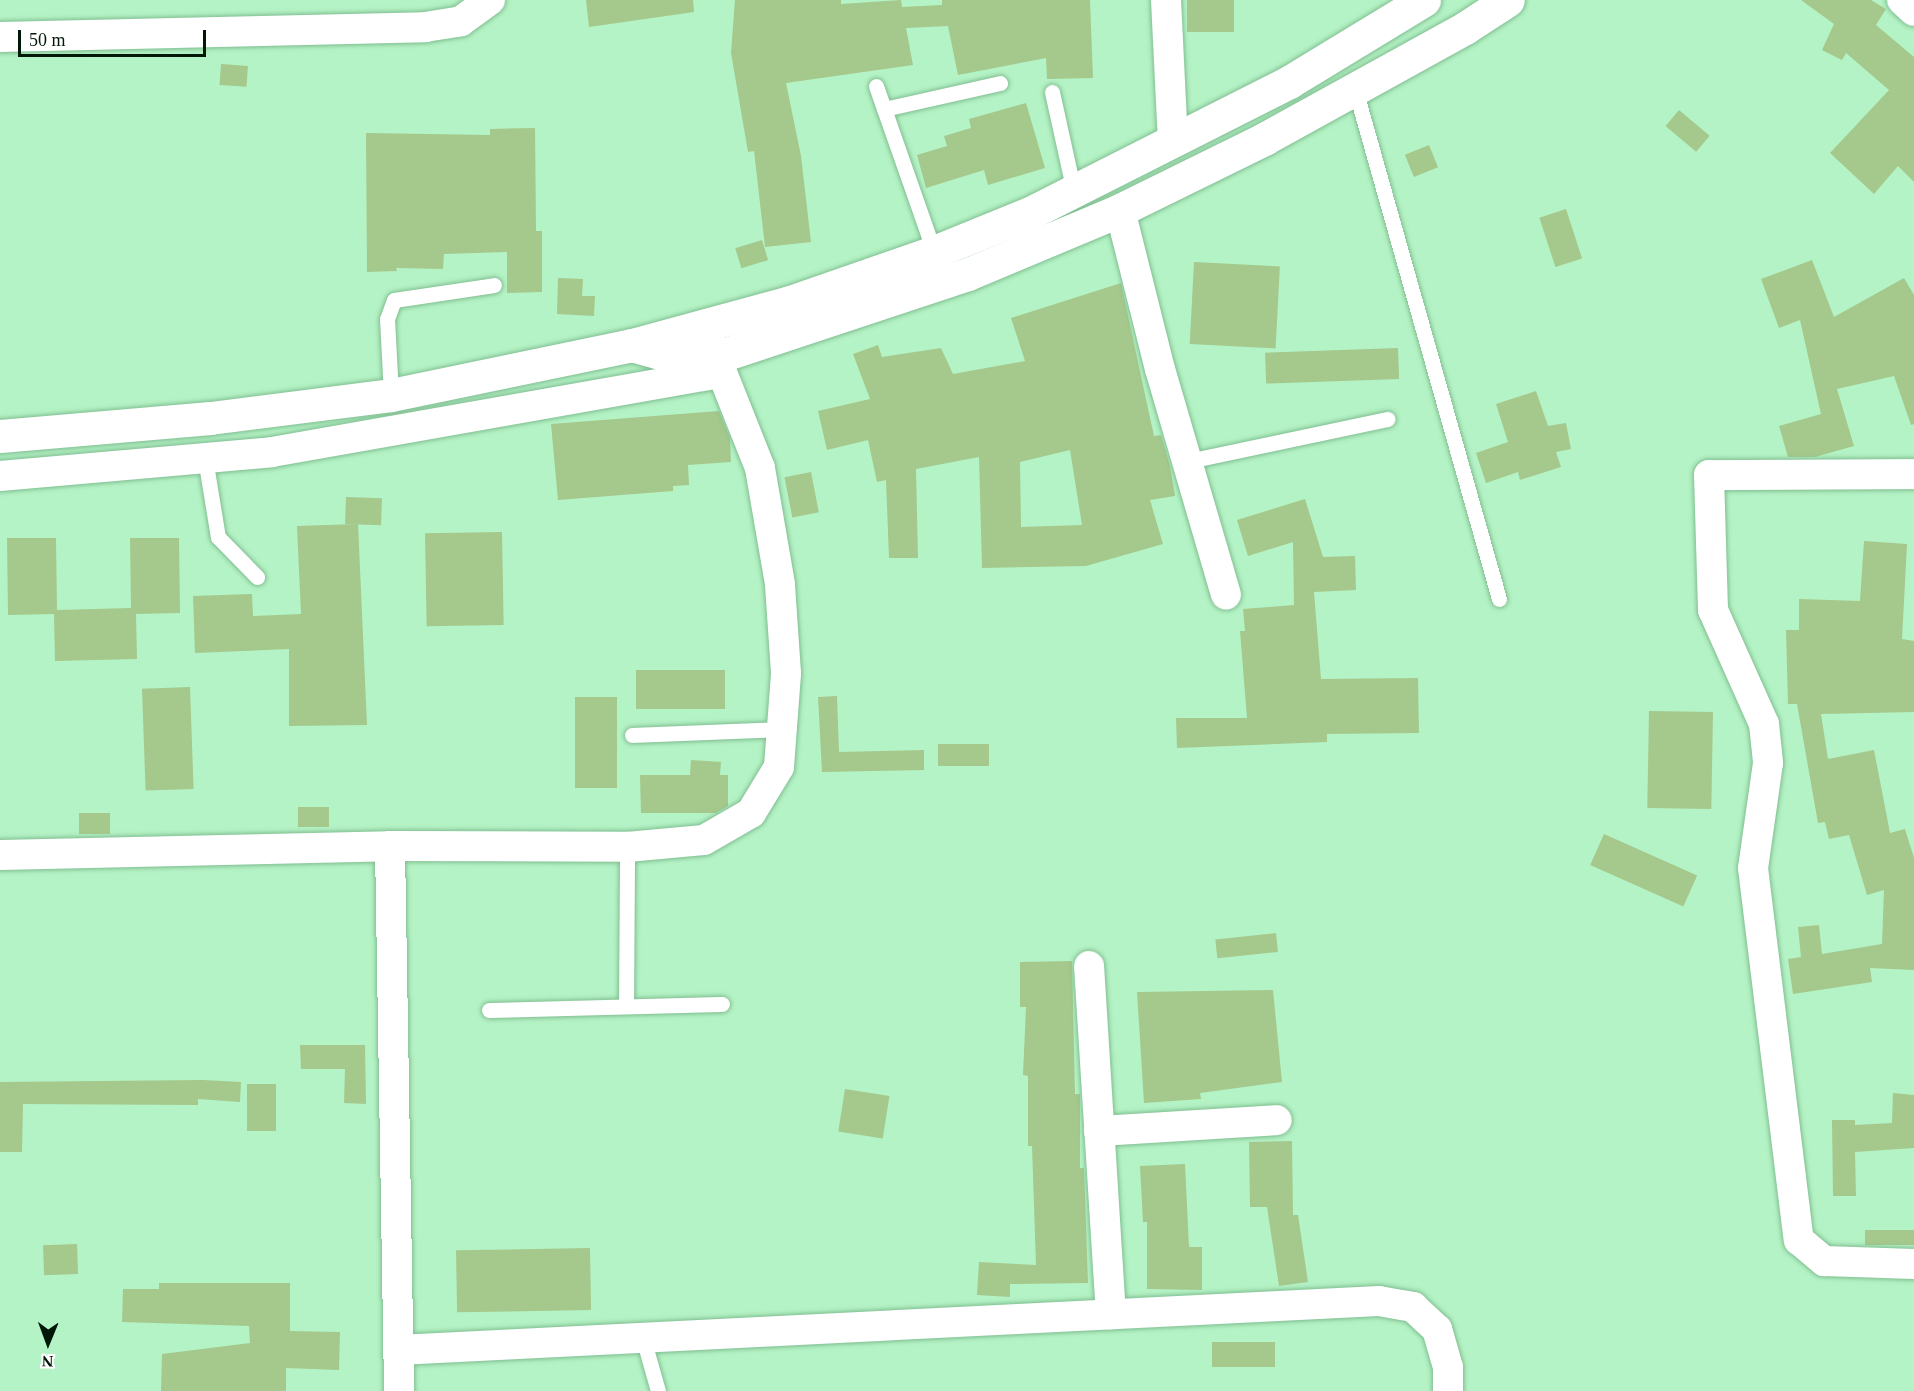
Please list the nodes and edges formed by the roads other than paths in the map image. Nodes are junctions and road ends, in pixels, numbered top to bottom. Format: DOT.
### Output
graph roads {
  1 [pos="490,0"];
  2 [pos="1166,0"];
  3 [pos="1424,0"];
  4 [pos="1508,0"];
  5 [pos="1902,0"];
  6 [pos="1914,11"];
  7 [pos="0,37"];
  8 [pos="1000,83"];
  9 [pos="876,86"];
  10 [pos="1355,89"];
  11 [pos="1052,92"];
  12 [pos="884,109"];
  13 [pos="1173,142"];
  14 [pos="1074,192"];
  15 [pos="1120,210"];
  16 [pos="934,252"];
  17 [pos="494,285"];
  18 [pos="704,324"];
  19 [pos="632,345"];
  20 [pos="717,366"];
  21 [pos="391,394"];
  22 [pos="1388,419"];
  23 [pos="0,436"];
  24 [pos="205,458"];
  25 [pos="1188,461"];
  26 [pos="1914,474"];
  27 [pos="0,476"];
  28 [pos="257,577"];
  29 [pos="1226,595"];
  30 [pos="1499,599"];
  31 [pos="782,729"];
  32 [pos="632,735"];
  33 [pos="390,846"];
  34 [pos="627,847"];
  35 [pos="0,855"];
  36 [pos="1089,966"];
  37 [pos="722,1004"];
  38 [pos="626,1006"];
  39 [pos="489,1010"];
  40 [pos="1277,1120"];
  41 [pos="1099,1131"];
  42 [pos="1914,1264"];
  43 [pos="1111,1314"];
  44 [pos="643,1338"];
  45 [pos="398,1350"];
  46 [pos="399,1391"];
  47 [pos="658,1391"];
  48 [pos="1448,1391"];
  1 -- 7 [label="street"];
  2 -- 13 [label="street"];
  3 -- 13 [label="main road"];
  4 -- 10 [label="main road"];
  5 -- 6 [label="street"];
  8 -- 12 [label="lane"];
  9 -- 12 [label="lane"];
  10 -- 15 [label="main road"];
  10 -- 30 [label="lane"];
  11 -- 14 [label="lane"];
  12 -- 16 [label="lane"];
  13 -- 14 [label="main road"];
  14 -- 16 [label="main road"];
  15 -- 20 [label="main road"];
  15 -- 25 [label="street"];
  16 -- 18 [label="main road"];
  17 -- 21 [label="lane"];
  18 -- 19 [label="main road"];
  18 -- 20 [label="street"];
  19 -- 20 [label="main road"];
  19 -- 21 [label="main road"];
  20 -- 24 [label="street"];
  20 -- 31 [label="street"];
  21 -- 23 [label="main road"];
  22 -- 25 [label="lane"];
  24 -- 27 [label="street"];
  24 -- 28 [label="lane"];
  25 -- 29 [label="street"];
  26 -- 42 [label="street"];
  31 -- 32 [label="lane"];
  31 -- 34 [label="street"];
  33 -- 34 [label="street"];
  33 -- 35 [label="street"];
  33 -- 45 [label="street"];
  34 -- 38 [label="lane"];
  36 -- 41 [label="street"];
  37 -- 38 [label="lane"];
  38 -- 39 [label="lane"];
  40 -- 41 [label="street"];
  41 -- 43 [label="street"];
  43 -- 44 [label="street"];
  43 -- 48 [label="street"];
  44 -- 45 [label="street"];
  44 -- 47 [label="lane"];
  45 -- 46 [label="street"];
}
